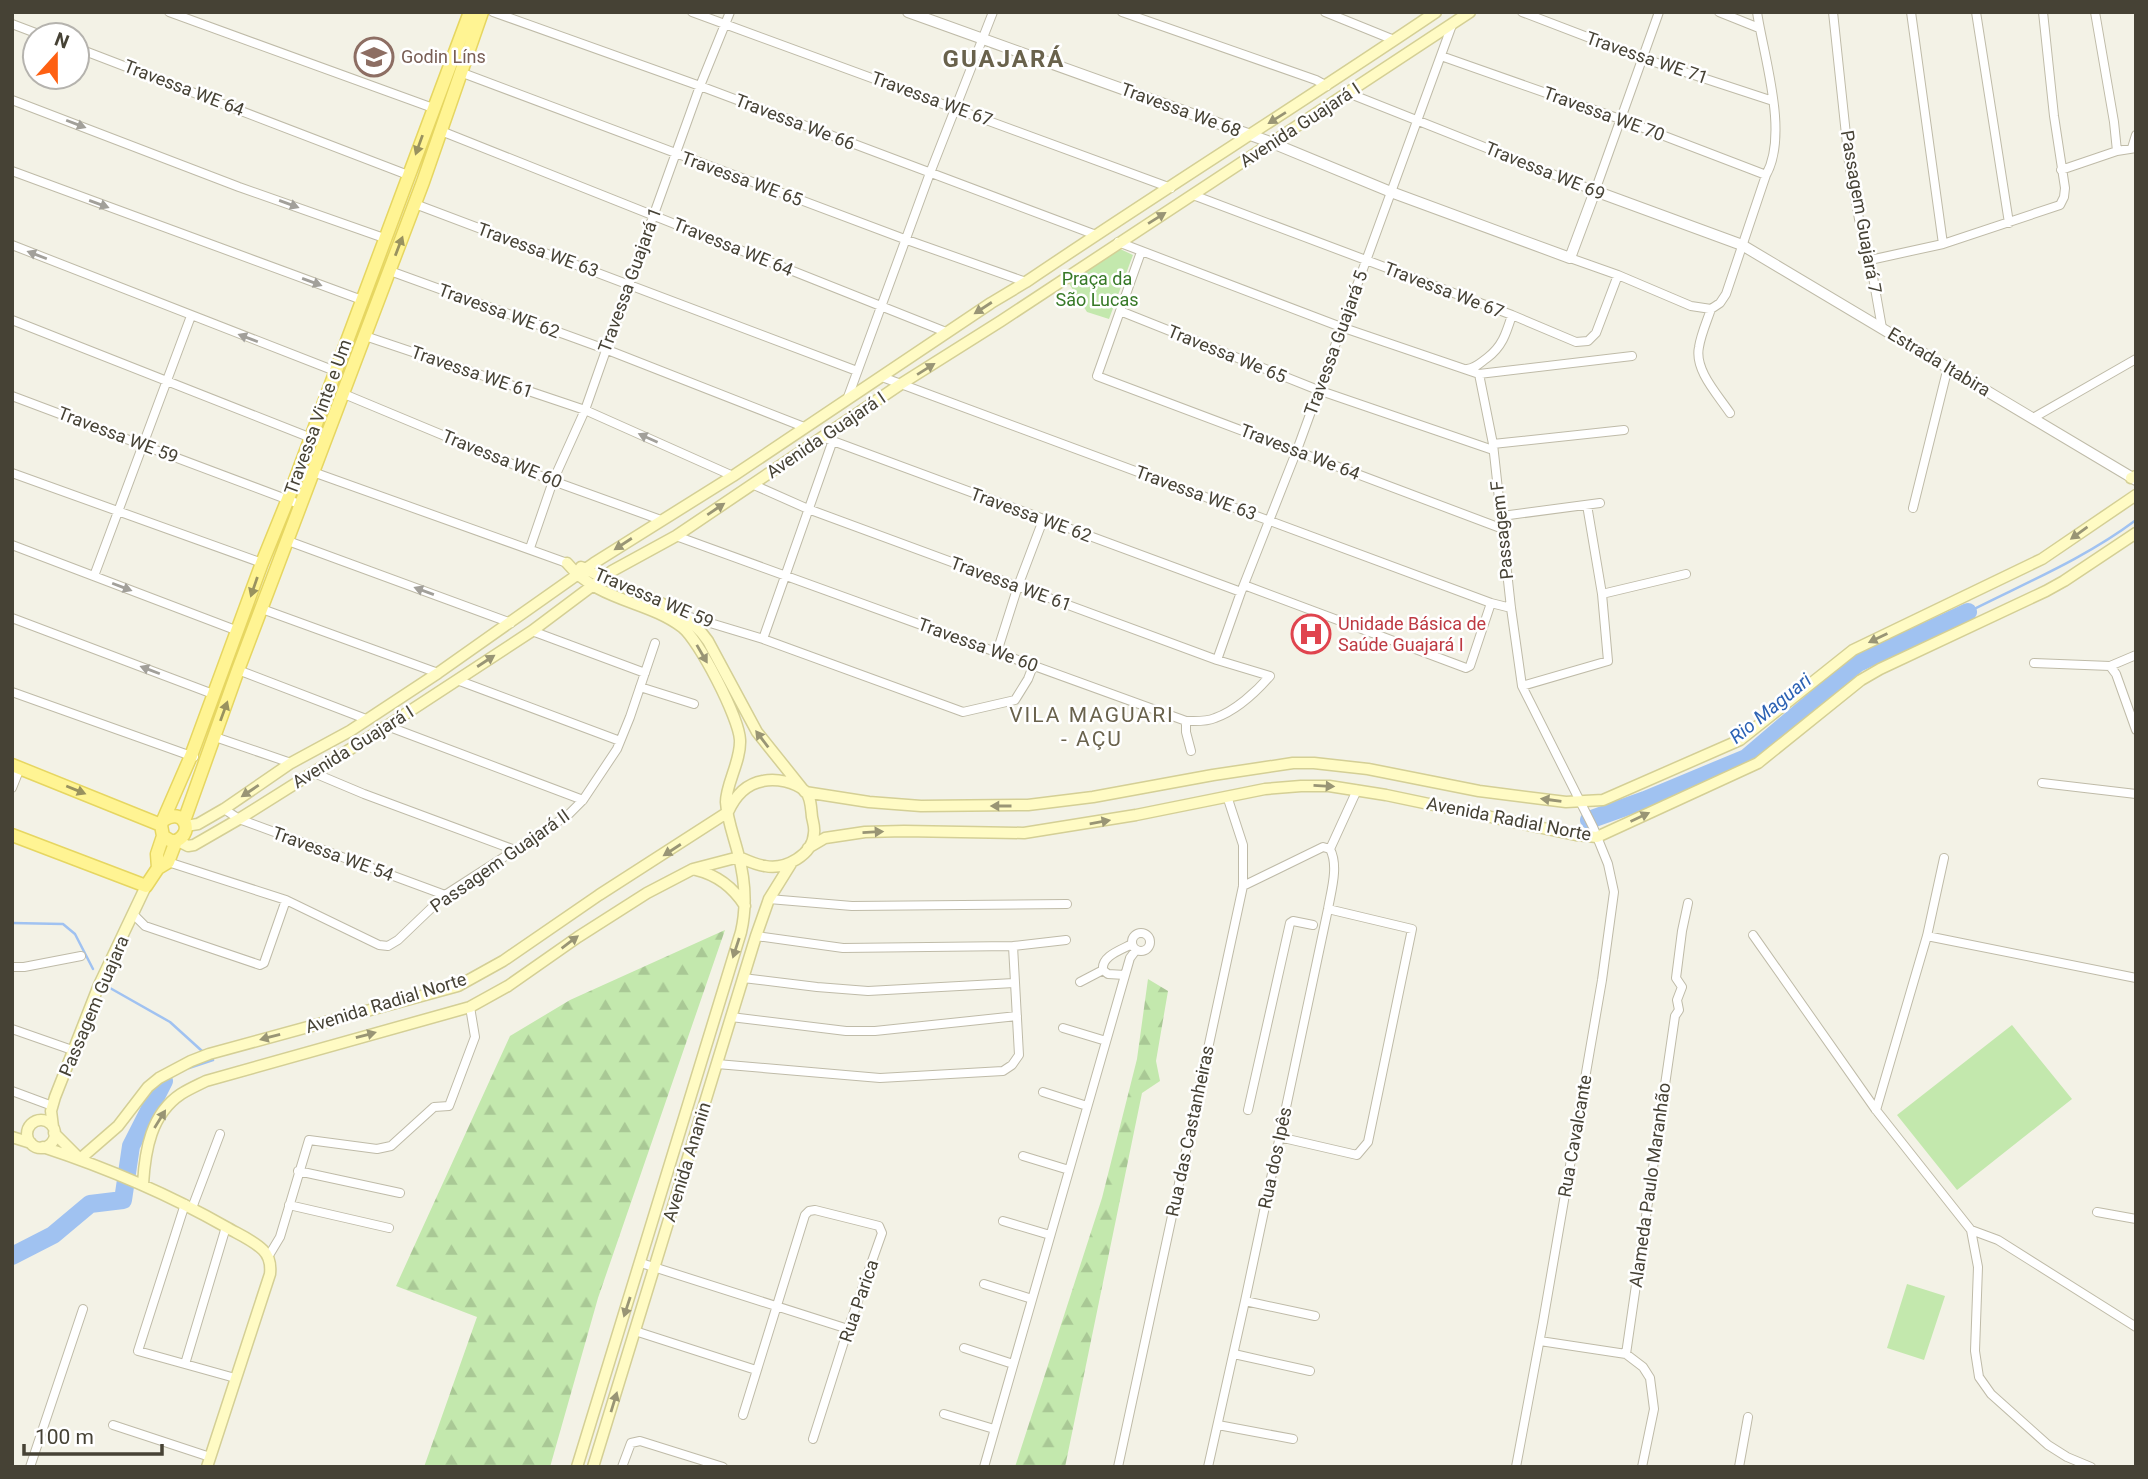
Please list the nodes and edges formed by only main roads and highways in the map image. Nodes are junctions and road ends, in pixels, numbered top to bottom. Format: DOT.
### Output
graph roads {
  1 [pos="470,12"];
  2 [pos="482,12"];
  3 [pos="1436,12"];
  4 [pos="1470,12"];
  5 [pos="2136,495"];
  6 [pos="2136,533"];
  7 [pos="568,563"];
  8 [pos="581,572"];
  9 [pos="602,578"];
  10 [pos="591,586"];
  11 [pos="16,766"];
  12 [pos="808,796"];
  13 [pos="729,817"];
  14 [pos="185,824"];
  15 [pos="163,827"];
  16 [pos="12,835"];
  17 [pos="177,841"];
  18 [pos="808,848"];
  19 [pos="739,854"];
  20 [pos="792,862"];
  21 [pos="163,865"];
  22 [pos="693,869"];
  23 [pos="146,886"];
  24 [pos="745,906"];
  25 [pos="51,1101"];
  26 [pos="38,1120"];
  27 [pos="54,1130"];
  28 [pos="12,1137"];
  29 [pos="31,1143"];
  30 [pos="43,1147"];
  31 [pos="80,1159"];
  32 [pos="139,1182"];
  33 [pos="209,1462"];
  34 [pos="577,1467"];
  35 [pos="593,1467"];
  1 -- 15 [label="main road, Travessa Vinte e Um, one-way"];
  14 -- 2 [label="main road, Travessa Vinte e Um, one-way"];
  3 -- 8 [label="main road, Avenida Guajará I, one-way"];
  9 -- 4 [label="main road, Avenida Guajará I, one-way"];
  5 -- 12 [label="main road, Avenida Radial Norte, one-way"];
  18 -- 6 [label="main road, Avenida Radial Norte, one-way"];
  7 -- 8 [label="main road"];
  8 -- 9 [label="main road, Travessa WE 59"];
  8 -- 10 [label="main road"];
  8 -- 14 [label="main road, Avenida Guajará I, one-way"];
  9 -- 10 [label="main road, Avenida Guajará I"];
  12 -- 9 [label="main road, Travessa WE 59, one-way"];
  10 -- 13 [label="main road, one-way"];
  17 -- 10 [label="main road, Avenida Guajará I, one-way"];
  11 -- 15 [label="main road, one-way"];
  12 -- 13 [label="main road"];
  12 -- 18 [label="main road"];
  13 -- 19 [label="main road"];
  13 -- 31 [label="main road, Avenida Radial Norte, one-way"];
  14 -- 15 [label="main road"];
  14 -- 17 [label="main road"];
  15 -- 17 [label="main road"];
  15 -- 21 [label="main road, Travessa Vinte e Um"];
  16 -- 23 [label="main road"];
  17 -- 21 [label="main road"];
  18 -- 20 [label="main road"];
  19 -- 20 [label="main road"];
  19 -- 22 [label="main road, Avenida Radial Norte"];
  19 -- 24 [label="main road, Avenida Ananin"];
  35 -- 20 [label="main road, Avenida Ananin, one-way"];
  21 -- 23 [label="main road"];
  22 -- 24 [label="main road"];
  32 -- 22 [label="main road, Avenida Radial Norte, one-way"];
  23 -- 25 [label="main road, Passagem Guajara"];
  24 -- 34 [label="main road, Avenida Ananin, one-way"];
  25 -- 26 [label="main road, Passagem Guajara"];
  25 -- 27 [label="main road, Passagem Guajara"];
  26 -- 27 [label="main road"];
  26 -- 29 [label="main road"];
  27 -- 30 [label="main road"];
  27 -- 31 [label="main road"];
  28 -- 29 [label="main road"];
  29 -- 30 [label="main road"];
  30 -- 31 [label="main road"];
  31 -- 32 [label="main road"];
  32 -- 33 [label="main road"];
}
